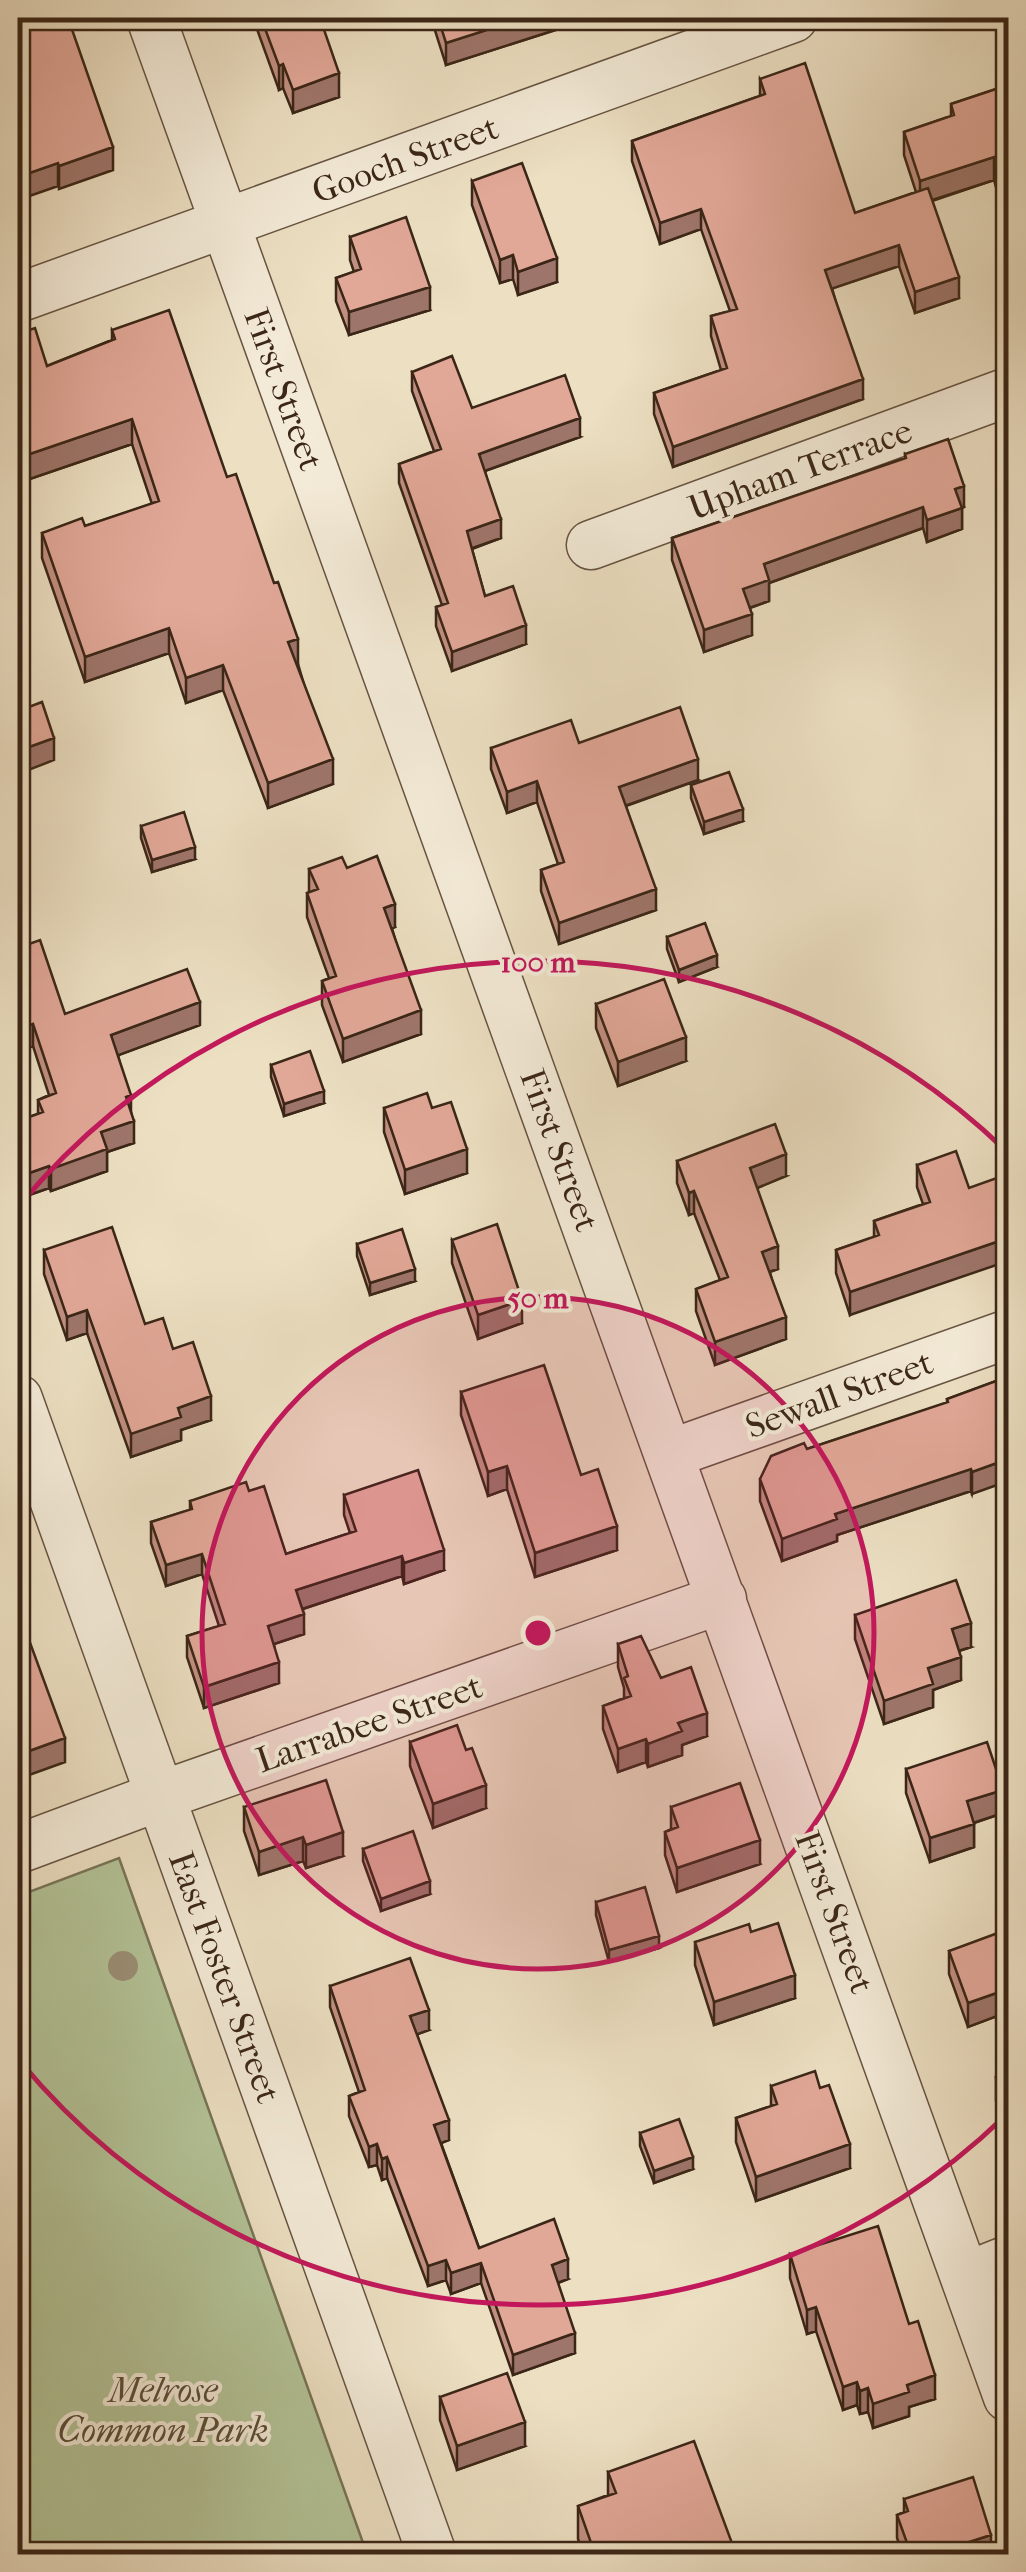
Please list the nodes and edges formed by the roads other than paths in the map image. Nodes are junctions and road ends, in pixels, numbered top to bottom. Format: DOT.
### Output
graph roads {
  1 [pos="151,18"];
  2 [pos="793,18"];
  3 [pos="224,224"];
  4 [pos="18,298"];
  5 [pos="1008,392"];
  6 [pos="591,545"];
  7 [pos="1008,1334"];
  8 [pos="18,1399"];
  9 [pos="670,1454"];
  10 [pos="722,1599"];
  11 [pos="160,1796"];
  12 [pos="18,1848"];
  13 [pos="987,2269"];
  14 [pos="1008,2397"];
  15 [pos="432,2554"];
  1 -- 3 [label="street, First Street"];
  2 -- 3 [label="street, Gooch Street"];
  3 -- 4 [label="street, Gooch Street"];
  3 -- 9 [label="street, First Street"];
  5 -- 6 [label="street, Upham Terrace"];
  7 -- 9 [label="street, Sewall Street"];
  8 -- 11 [label="street, East Foster Street"];
  9 -- 10 [label="street, First Street"];
  10 -- 11 [label="street, Larrabee Street"];
  10 -- 13 [label="street, First Street"];
  11 -- 12 [label="street, Larrabee Street"];
  11 -- 15 [label="street, East Foster Street"];
  13 -- 14 [label="street, First Street"];
}
